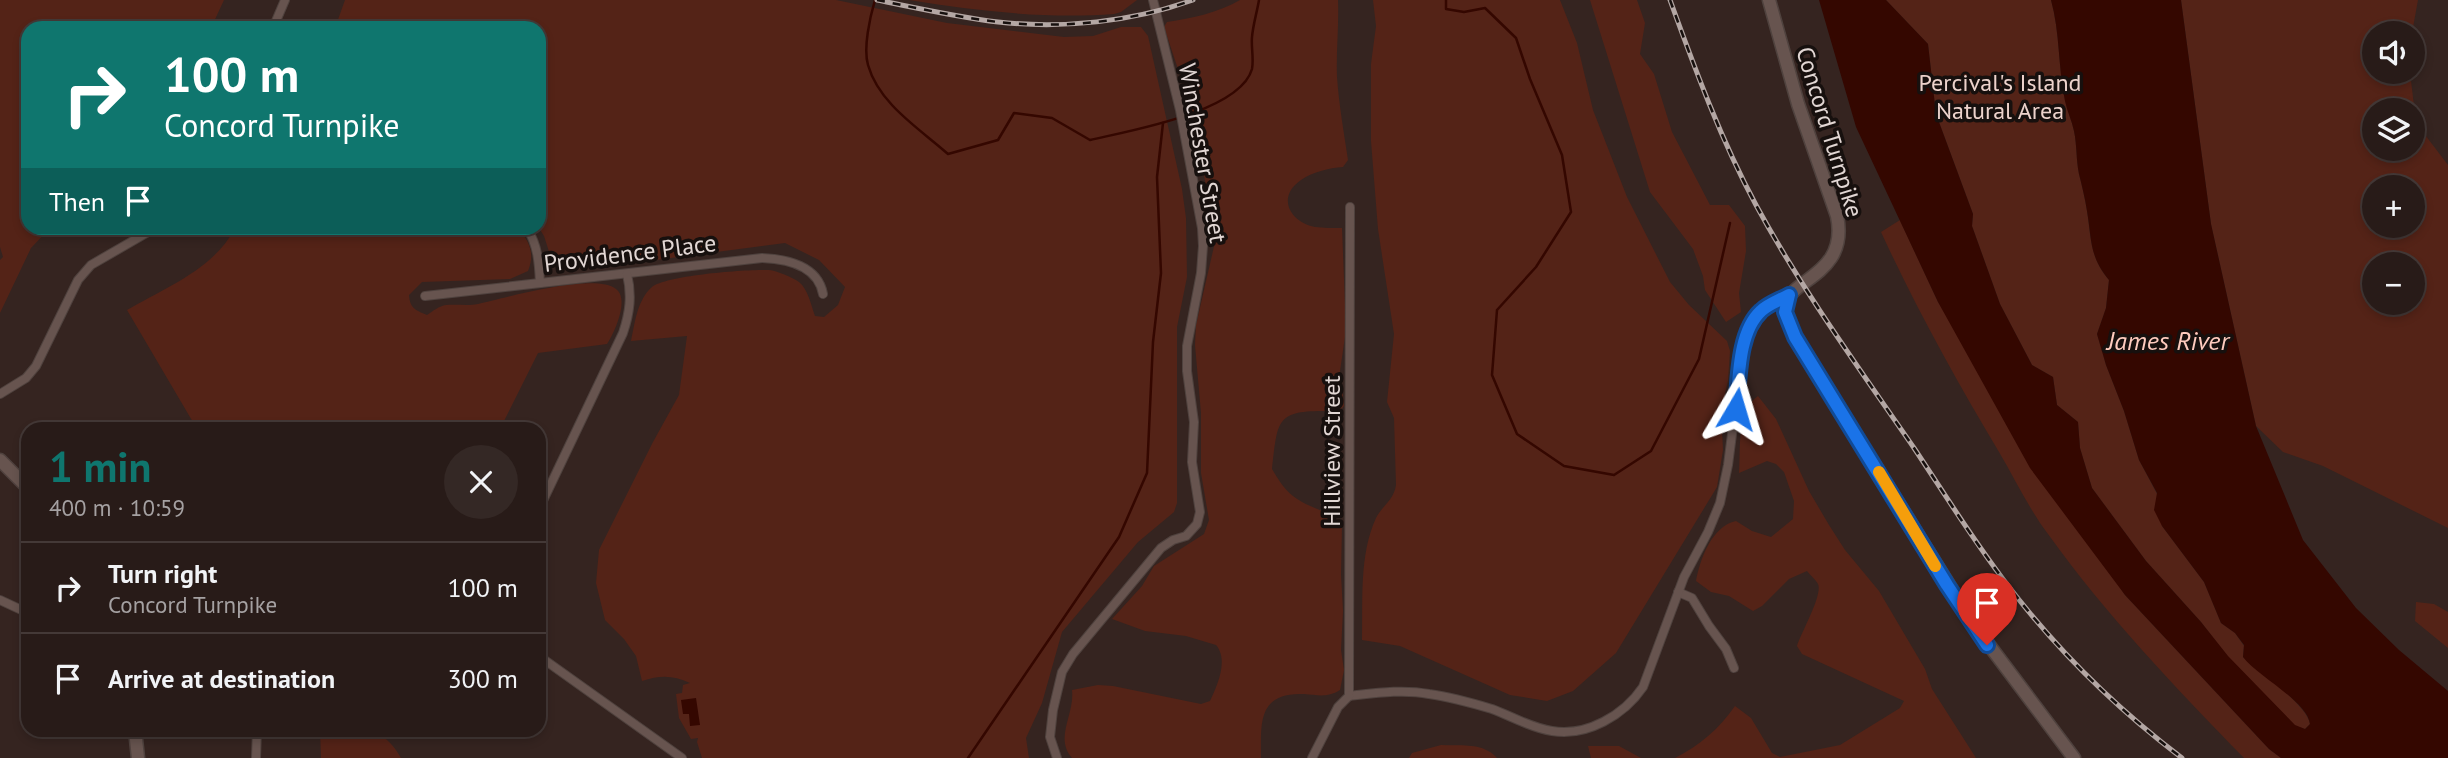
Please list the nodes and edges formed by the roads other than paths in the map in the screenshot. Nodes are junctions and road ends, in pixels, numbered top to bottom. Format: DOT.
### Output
graph roads {
  1 [pos="285,0"];
  2 [pos="1153,0"];
  3 [pos="1769,0"];
  4 [pos="276,21"];
  5 [pos="1350,207"];
  6 [pos="143,235"];
  7 [pos="531,235"];
  8 [pos="626,274"];
  9 [pos="540,283"];
  10 [pos="823,294"];
  11 [pos="1789,295"];
  12 [pos="425,296"];
  13 [pos="0,394"];
  14 [pos="0,460"];
  15 [pos="21,481"];
  16 [pos="546,494"];
  17 [pos="1678,592"];
  18 [pos="0,600"];
  19 [pos="21,610"];
  20 [pos="546,661"];
  21 [pos="1734,668"];
  22 [pos="1349,696"];
  23 [pos="136,737"];
  24 [pos="257,737"];
  25 [pos="138,758"];
  26 [pos="256,758"];
  27 [pos="682,758"];
  28 [pos="1057,758"];
  29 [pos="1312,758"];
  30 [pos="2074,758"];
  1 -- 4 [label="street"];
  2 -- 28 [label="street, Winchester Street"];
  3 -- 11 [label="street, Concord Turnpike"];
  5 -- 22 [label="street, Hillview Street"];
  6 -- 13 [label="street"];
  7 -- 9 [label="street"];
  8 -- 9 [label="street, Providence Place"];
  8 -- 10 [label="street, Providence Place"];
  8 -- 16 [label="street"];
  9 -- 12 [label="street, Providence Place"];
  11 -- 17 [label="street"];
  11 -- 30 [label="street"];
  14 -- 15 [label="street"];
  17 -- 21 [label="street"];
  17 -- 22 [label="street"];
  18 -- 19 [label="street"];
  20 -- 27 [label="street"];
  22 -- 29 [label="street"];
  23 -- 25 [label="street"];
  24 -- 26 [label="street"];
}
